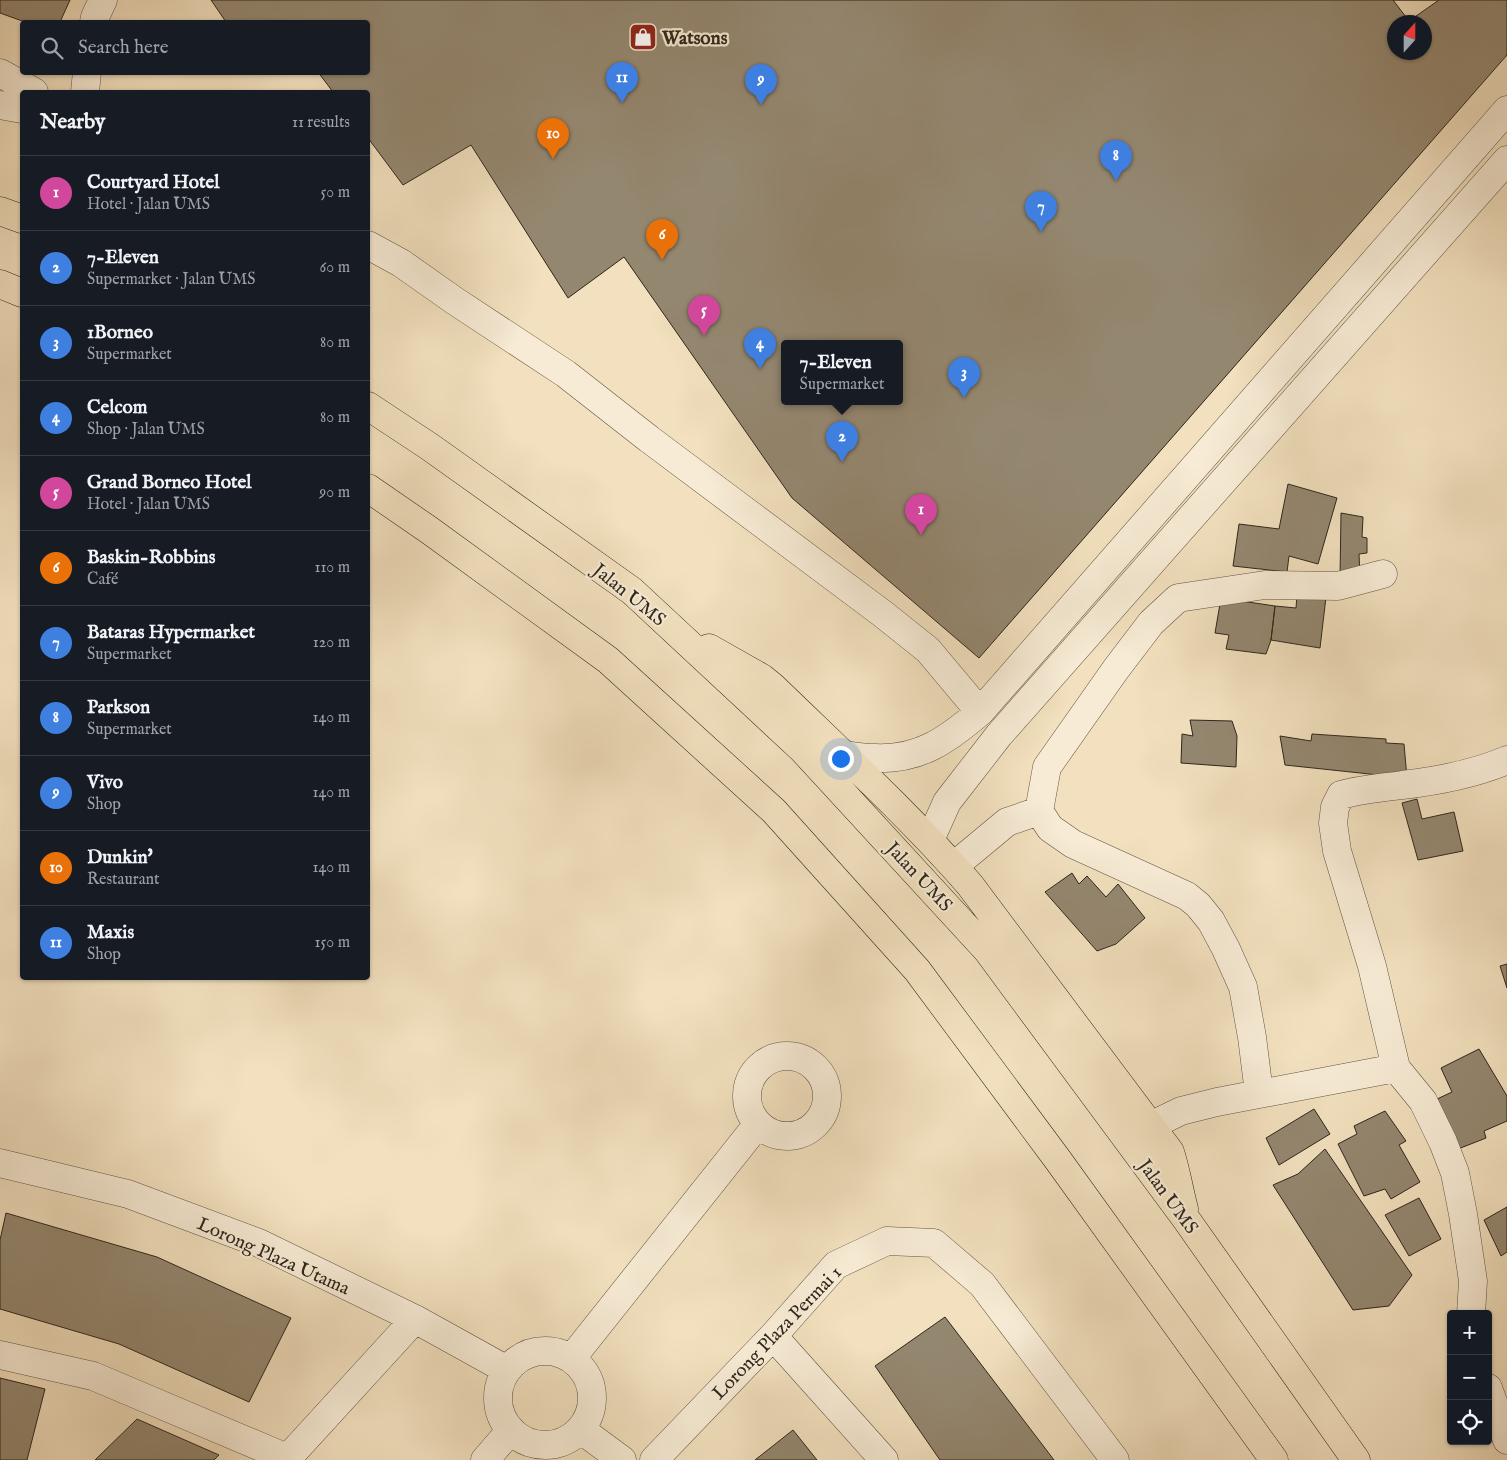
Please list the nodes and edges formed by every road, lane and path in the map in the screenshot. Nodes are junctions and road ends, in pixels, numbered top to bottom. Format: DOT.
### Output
graph roads {
  1 [pos="103,0"];
  2 [pos="94,20"];
  3 [pos="0,73"];
  4 [pos="87,75"];
  5 [pos="30,90"];
  6 [pos="85,90"];
  7 [pos="0,105"];
  8 [pos="20,109"];
  9 [pos="1507,110"];
  10 [pos="1507,160"];
  11 [pos="1438,188"];
  12 [pos="1463,209"];
  13 [pos="0,211"];
  14 [pos="20,218"];
  15 [pos="370,226"];
  16 [pos="370,246"];
  17 [pos="400,263"];
  18 [pos="0,284"];
  19 [pos="20,292"];
  20 [pos="370,407"];
  21 [pos="370,489"];
  22 [pos="1383,574"];
  23 [pos="668,625"];
  24 [pos="980,712"];
  25 [pos="843,755"];
  26 [pos="1507,760"];
  27 [pos="1039,811"];
  28 [pos="930,840"];
  29 [pos="954,866"];
  30 [pos="1396,1068"];
  31 [pos="1259,1093"];
  32 [pos="758,1124"];
  33 [pos="1150,1126"];
  34 [pos="0,1163"];
  35 [pos="1186,1219"];
  36 [pos="1470,1310"];
  37 [pos="415,1320"];
  38 [pos="773,1336"];
  39 [pos="0,1355"];
  40 [pos="571,1359"];
  41 [pos="507,1370"];
  42 [pos="1492,1399"];
  43 [pos="580,1429"];
  44 [pos="510,1430"];
  45 [pos="1507,1440"];
  46 [pos="287,1459"];
  47 [pos="485,1460"];
  48 [pos="622,1460"];
  49 [pos="654,1460"];
  50 [pos="884,1460"];
  51 [pos="1115,1460"];
  52 [pos="1274,1460"];
  53 [pos="1356,1460"];
  1 -- 2 [label="street"];
  3 -- 5 [label="street"];
  4 -- 6 [label="street"];
  7 -- 8 [label="street"];
  9 -- 11 [label="street"];
  10 -- 12 [label="street"];
  11 -- 12 [label="street"];
  11 -- 24 [label="street"];
  12 -- 28 [label="street"];
  13 -- 14 [label="highway"];
  15 -- 17 [label="street"];
  16 -- 17 [label="street"];
  17 -- 24 [label="street"];
  18 -- 19 [label="highway"];
  20 -- 23 [label="highway, Jalan UMS"];
  21 -- 52 [label="highway"];
  22 -- 27 [label="street"];
  23 -- 25 [label="highway"];
  23 -- 35 [label="highway, Jalan UMS"];
  24 -- 25 [label="street"];
  25 -- 28 [label="highway"];
  26 -- 30 [label="street"];
  27 -- 29 [label="street"];
  27 -- 31 [label="street"];
  28 -- 29 [label="highway"];
  29 -- 33 [label="highway"];
  30 -- 31 [label="street"];
  30 -- 36 [label="street"];
  31 -- 33 [label="street"];
  32 -- 40 [label="street"];
  33 -- 35 [label="highway"];
  34 -- 37 [label="street, Lorong Plaza Utama"];
  35 -- 53 [label="highway, Jalan UMS"];
  37 -- 41 [label="street, Lorong Plaza Utama"];
  37 -- 46 [label="street"];
  38 -- 49 [label="street, Lorong Plaza Permai 1"];
  38 -- 50 [label="street"];
  38 -- 51 [label="street, Lorong Plaza Permai 1"];
  39 -- 46 [label="street"];
  40 -- 41 [label="street"];
  40 -- 43 [label="street"];
  41 -- 44 [label="street"];
  42 -- 45 [label="street"];
  43 -- 44 [label="street"];
  43 -- 48 [label="street"];
  44 -- 47 [label="street"];
}
